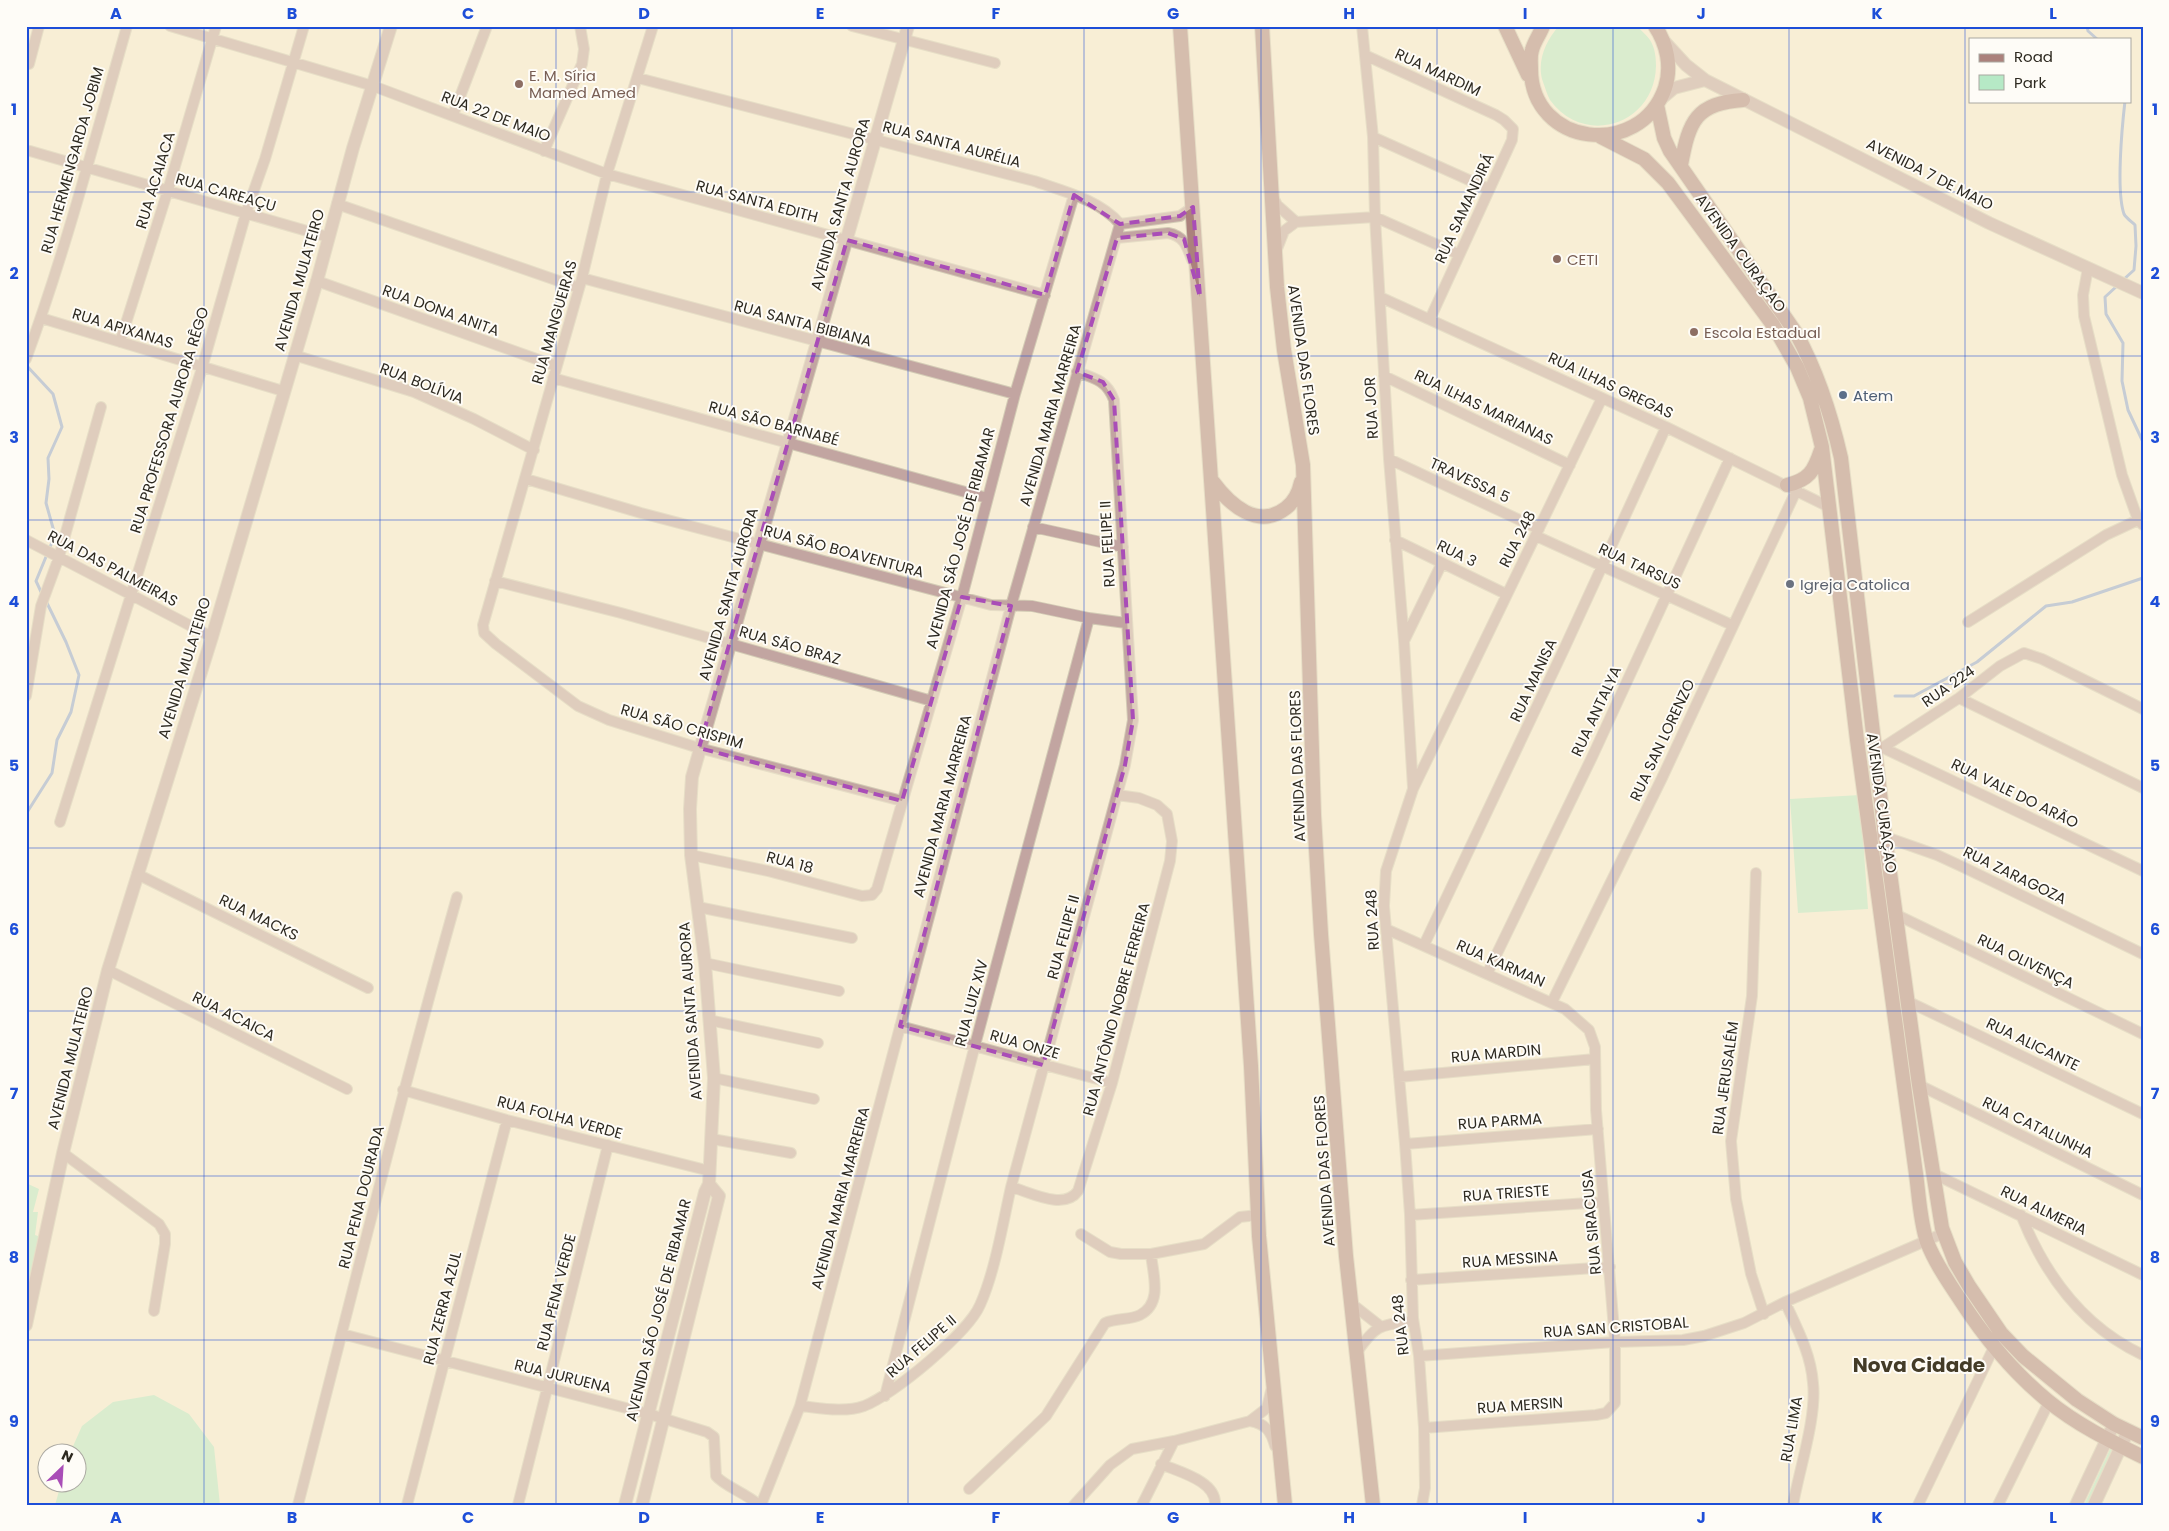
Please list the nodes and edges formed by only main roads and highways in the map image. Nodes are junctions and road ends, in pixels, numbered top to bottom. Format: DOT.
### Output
graph roads {
  1 [pos="1180,26"];
  2 [pos="1262,26"];
  3 [pos="1505,26"];
  4 [pos="1543,26"];
  5 [pos="1655,26"];
  6 [pos="1531,83"];
  7 [pos="1743,100"];
  8 [pos="1659,102"];
  9 [pos="1601,136"];
  10 [pos="1681,164"];
  11 [pos="1822,447"];
  12 [pos="1303,465"];
  13 [pos="1212,481"];
  14 [pos="1792,487"];
  15 [pos="1842,625"];
  16 [pos="1860,627"];
  17 [pos="2143,1438"];
  18 [pos="2143,1457"];
  19 [pos="1285,1505"];
  20 [pos="1373,1505"];
  1 -- 13 [label="main road"];
  2 -- 12 [label="main road, AVENIDA DAS FLORES"];
  3 -- 6 [label="main road"];
  4 -- 6 [label="main road"];
  5 -- 8 [label="main road"];
  6 -- 9 [label="main road"];
  7 -- 10 [label="main road"];
  8 -- 9 [label="main road"];
  8 -- 10 [label="main road, AVENIDA CURAÇAO"];
  9 -- 11 [label="main road, AVENIDA CURAÇAO"];
  10 -- 16 [label="main road, AVENIDA CURAÇAO"];
  11 -- 14 [label="main road"];
  11 -- 15 [label="main road, AVENIDA CURAÇAO"];
  12 -- 13 [label="main road"];
  12 -- 20 [label="main road, AVENIDA DAS FLORES"];
  13 -- 19 [label="main road"];
  15 -- 16 [label="main road"];
  15 -- 18 [label="main road, AVENIDA CURAÇAO"];
  16 -- 17 [label="main road, AVENIDA CURAÇAO"];
}
